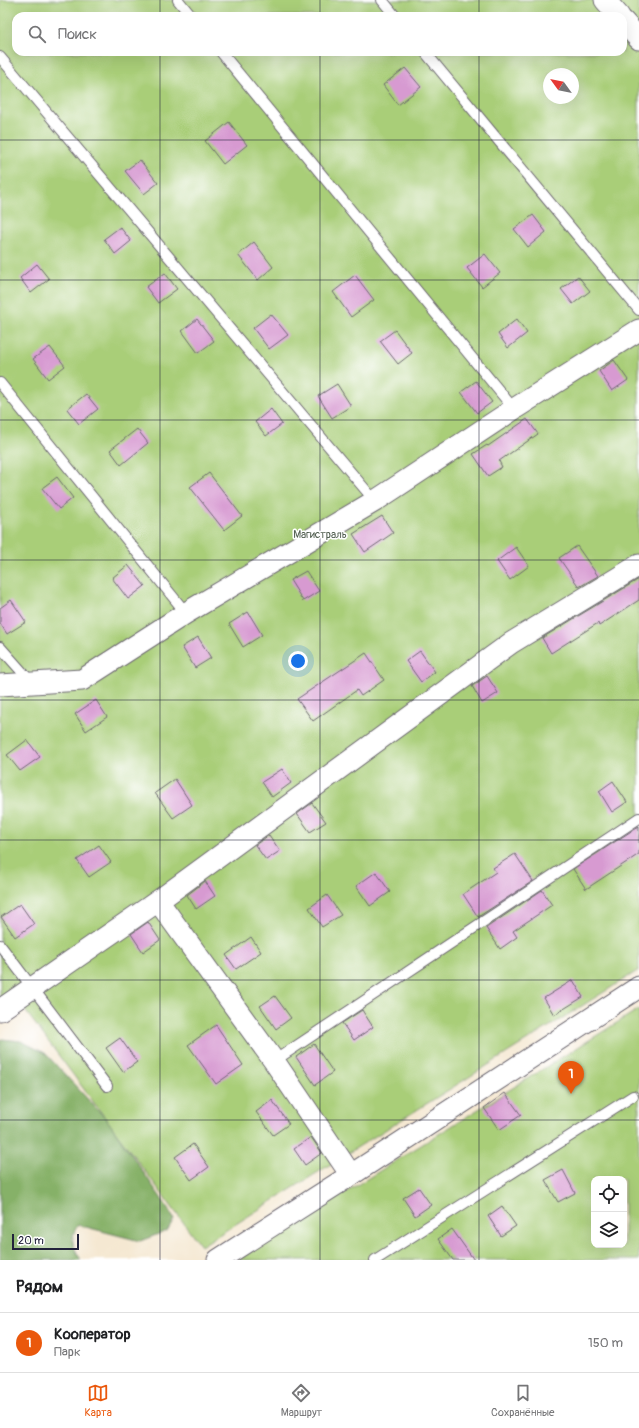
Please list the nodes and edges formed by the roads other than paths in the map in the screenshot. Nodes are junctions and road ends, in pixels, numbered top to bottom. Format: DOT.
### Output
graph roads {
  1 [pos="178,0"];
  2 [pos="382,0"];
  3 [pos="605,0"];
  4 [pos="188,12"];
  5 [pos="392,12"];
  6 [pos="616,12"];
  7 [pos="627,26"];
  8 [pos="639,39"];
  9 [pos="224,56"];
  10 [pos="428,56"];
  11 [pos="0,57"];
  12 [pos="639,310"];
  13 [pos="639,330"];
  14 [pos="0,383"];
  15 [pos="514,409"];
  16 [pos="375,501"];
  17 [pos="639,565"];
  18 [pos="186,613"];
  19 [pos="0,647"];
  20 [pos="32,683"];
  21 [pos="0,685"];
  22 [pos="639,818"];
  23 [pos="158,901"];
  24 [pos="0,945"];
  25 [pos="639,987"];
  26 [pos="32,988"];
  27 [pos="0,1010"];
  28 [pos="274,1061"];
  29 [pos="107,1086"];
  30 [pos="633,1096"];
  31 [pos="351,1175"];
  32 [pos="218,1260"];
  33 [pos="375,1260"];
  1 -- 4 [label="lane"];
  2 -- 5 [label="lane"];
  3 -- 6 [label="street"];
  7 -- 8 [label="street"];
  9 -- 15 [label="lane"];
  10 -- 12 [label="lane"];
  11 -- 16 [label="lane"];
  13 -- 15 [label="street"];
  14 -- 18 [label="lane"];
  15 -- 16 [label="street"];
  16 -- 18 [label="street"];
  17 -- 23 [label="street"];
  18 -- 20 [label="street"];
  19 -- 20 [label="lane"];
  20 -- 21 [label="street"];
  22 -- 28 [label="lane"];
  23 -- 26 [label="street"];
  23 -- 28 [label="street"];
  24 -- 26 [label="lane"];
  25 -- 31 [label="street"];
  26 -- 27 [label="street"];
  26 -- 29 [label="lane"];
  28 -- 31 [label="street"];
  30 -- 33 [label="lane"];
  31 -- 32 [label="street"];
}
